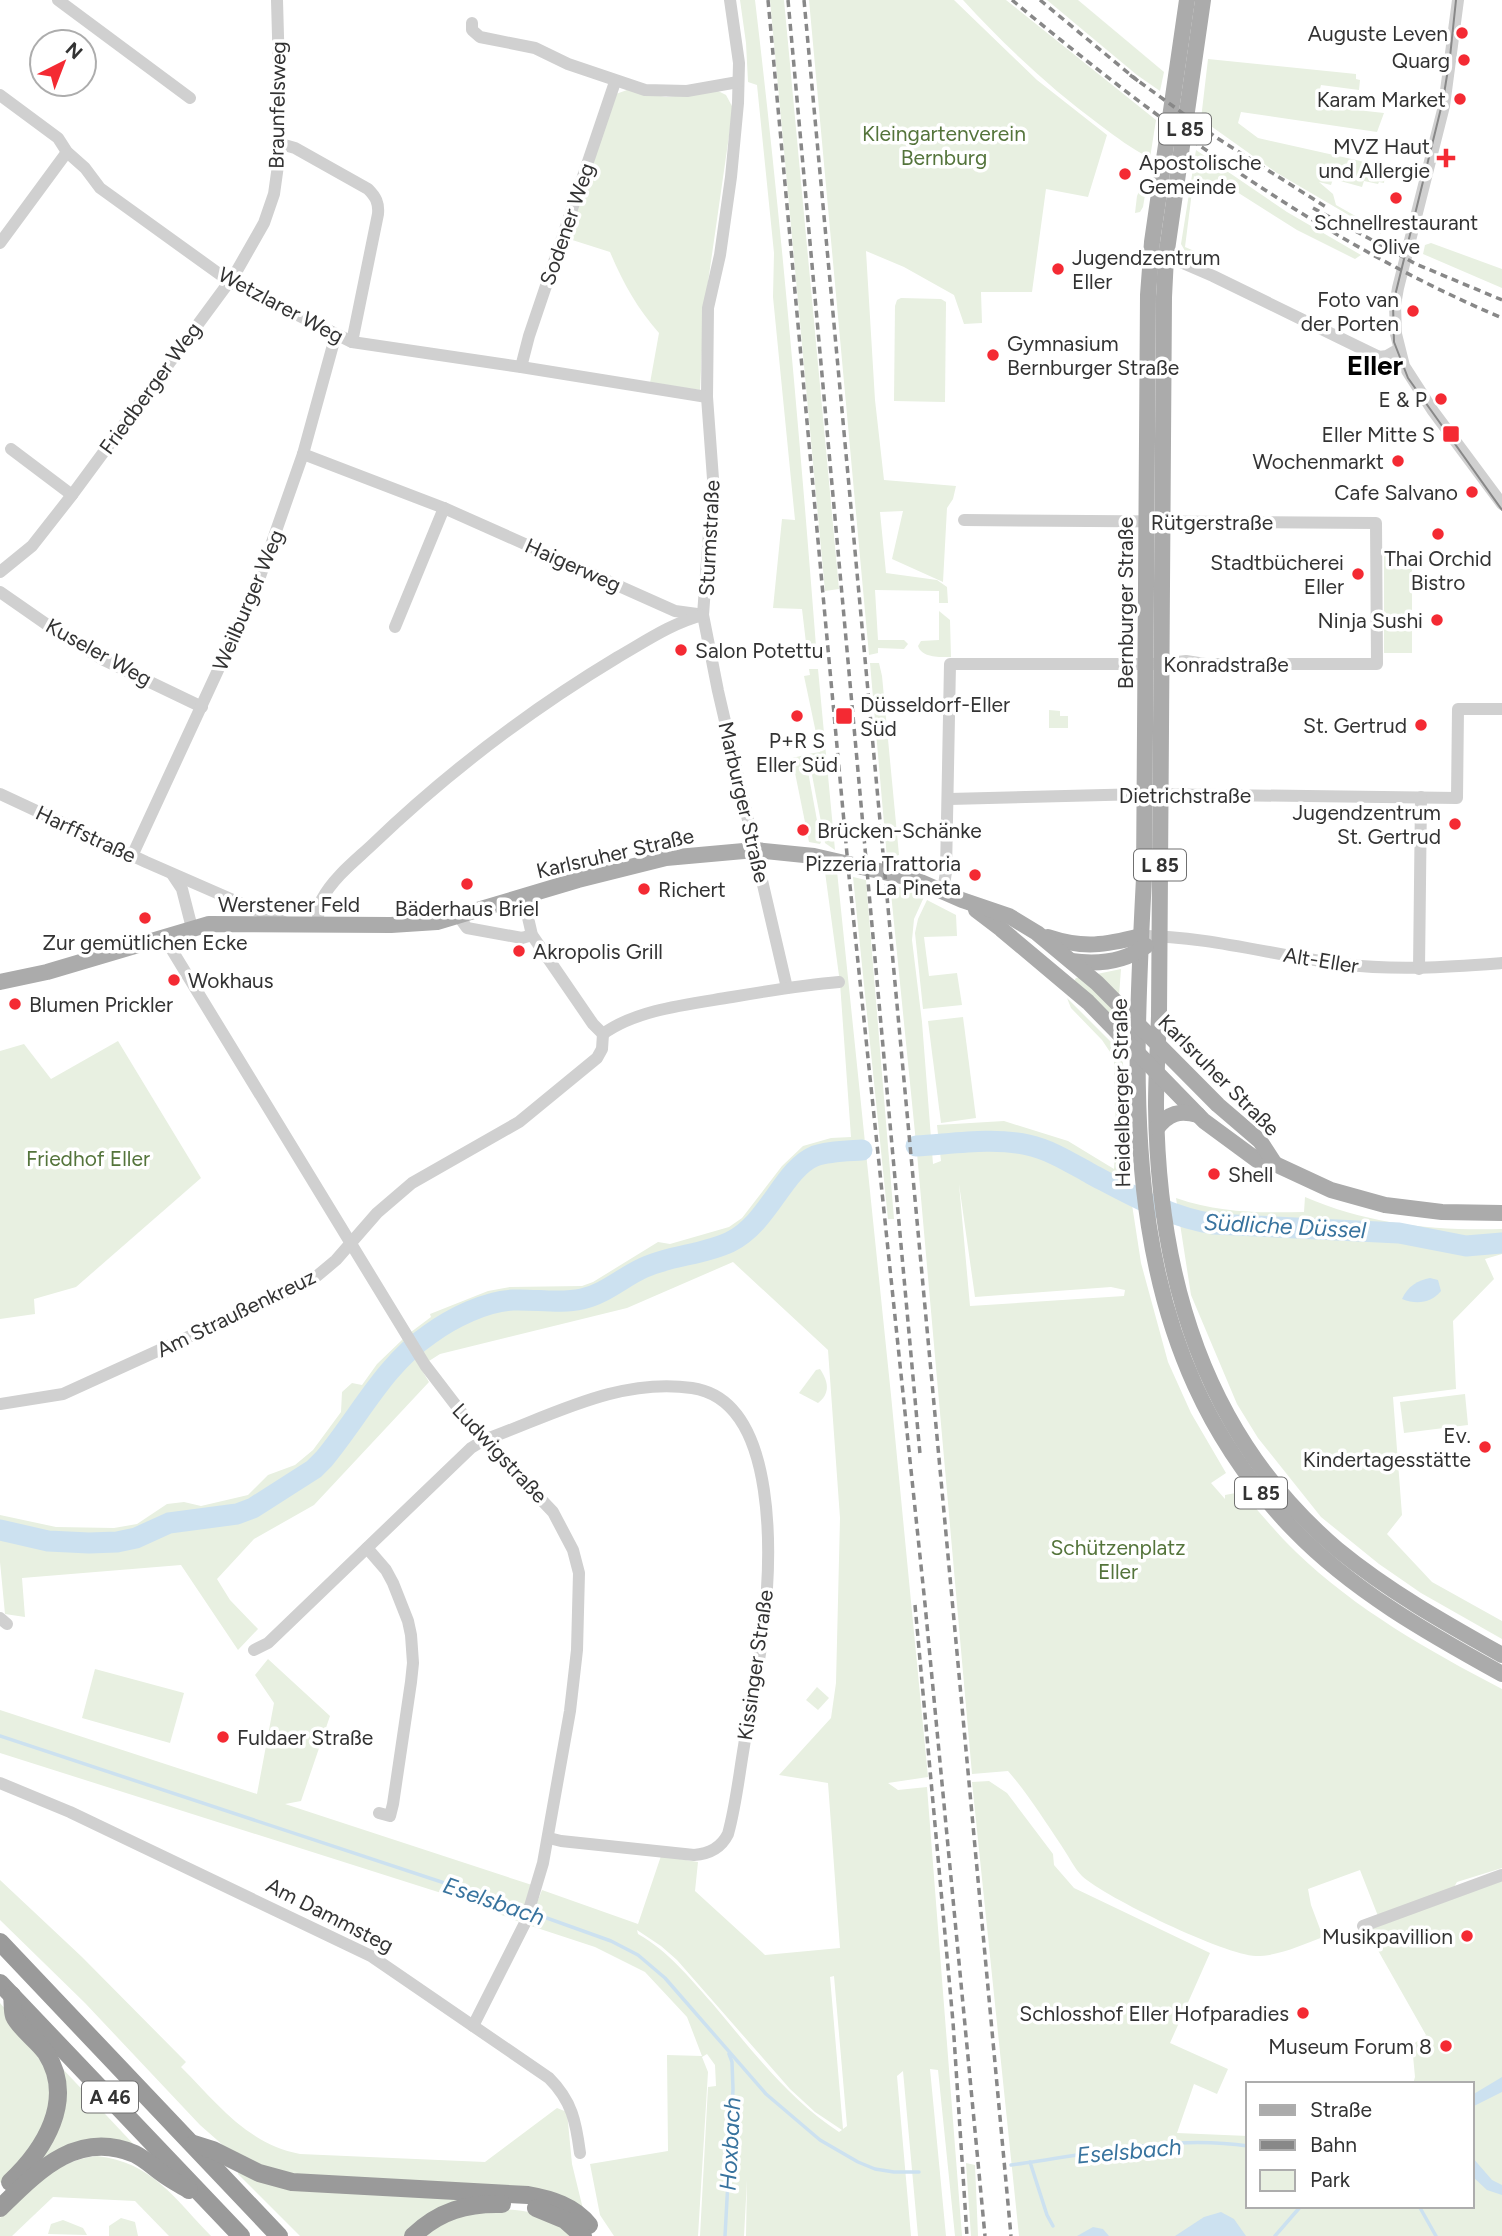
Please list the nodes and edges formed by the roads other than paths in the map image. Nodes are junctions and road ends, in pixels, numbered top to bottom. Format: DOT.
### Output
graph roads {
  1 [pos="58,0"];
  2 [pos="277,0"];
  3 [pos="730,0"];
  4 [pos="1187,0"];
  5 [pos="1203,0"];
  6 [pos="1458,0"];
  7 [pos="472,23"];
  8 [pos="615,82"];
  9 [pos="738,82"];
  10 [pos="0,95"];
  11 [pos="190,98"];
  12 [pos="281,144"];
  13 [pos="67,152"];
  14 [pos="0,243"];
  15 [pos="1159,256"];
  16 [pos="229,282"];
  17 [pos="336,334"];
  18 [pos="352,342"];
  19 [pos="1399,349"];
  20 [pos="521,367"];
  21 [pos="707,397"];
  22 [pos="6,446"];
  23 [pos="303,454"];
  24 [pos="72,495"];
  25 [pos="1502,504"];
  26 [pos="444,509"];
  27 [pos="964,520"];
  28 [pos="1154,522"];
  29 [pos="0,572"];
  30 [pos="0,592"];
  31 [pos="704,615"];
  32 [pos="395,627"];
  33 [pos="1153,664"];
  34 [pos="1377,664"];
  35 [pos="202,707"];
  36 [pos="1502,709"];
  37 [pos="0,794"];
  38 [pos="1143,794"];
  39 [pos="1160,794"];
  40 [pos="1421,797"];
  41 [pos="948,799"];
  42 [pos="755,850"];
  43 [pos="132,856"];
  44 [pos="172,873"];
  45 [pos="943,891"];
  46 [pos="523,896"];
  47 [pos="962,900"];
  48 [pos="459,917"];
  49 [pos="289,924"];
  50 [pos="318,925"];
  51 [pos="192,928"];
  52 [pos="1002,929"];
  53 [pos="1037,933"];
  54 [pos="532,935"];
  55 [pos="1160,936"];
  56 [pos="164,937"];
  57 [pos="1140,943"];
  58 [pos="1073,962"];
  59 [pos="1502,963"];
  60 [pos="1419,969"];
  61 [pos="0,982"];
  62 [pos="839,982"];
  63 [pos="787,988"];
  64 [pos="1138,1024"];
  65 [pos="603,1034"];
  66 [pos="1158,1045"];
  67 [pos="1138,1051"];
  68 [pos="1157,1072"];
  69 [pos="1198,1115"];
  70 [pos="1157,1128"];
  71 [pos="1275,1164"];
  72 [pos="1502,1213"];
  73 [pos="350,1242"];
  74 [pos="0,1404"];
  75 [pos="484,1440"];
  76 [pos="367,1548"];
  77 [pos="254,1650"];
  78 [pos="1502,1655"];
  79 [pos="1502,1674"];
  80 [pos="0,1783"];
  81 [pos="379,1814"];
  82 [pos="549,1838"];
  83 [pos="1502,1875"];
  84 [pos="1363,1926"];
  85 [pos="0,1942"];
  86 [pos="6,1989"];
  87 [pos="473,2026"];
  88 [pos="194,2144"];
  89 [pos="580,2152"];
  90 [pos="0,2192"];
  91 [pos="207,2200"];
  92 [pos="0,2208"];
  93 [pos="590,2232"];
  94 [pos="241,2236"];
  95 [pos="279,2236"];
  96 [pos="413,2236"];
  1 -- 11 [label="street"];
  2 -- 12 [label="street, Braunfelsweg"];
  3 -- 9 [label="street, Sturmstraße"];
  4 -- 15 [label="main road, L 85"];
  5 -- 15 [label="main road, L 85"];
  6 -- 19 [label="street"];
  7 -- 8 [label="street"];
  8 -- 9 [label="street"];
  8 -- 20 [label="street, Sodener Weg"];
  9 -- 21 [label="street, Sturmstraße"];
  10 -- 13 [label="street, Wetzlarer Weg"];
  12 -- 16 [label="street, Braunfelsweg"];
  12 -- 18 [label="street"];
  13 -- 14 [label="street"];
  13 -- 16 [label="street, Wetzlarer Weg"];
  15 -- 19 [label="street"];
  15 -- 28 [label="main road, Bernburger Straße / L 85"];
  16 -- 17 [label="street, Wetzlarer Weg"];
  16 -- 24 [label="street, Friedberger Weg"];
  17 -- 18 [label="street, Wetzlarer Weg"];
  17 -- 23 [label="street, Weilburger Weg"];
  18 -- 20 [label="street, Wetzlarer Weg"];
  19 -- 25 [label="street"];
  20 -- 21 [label="street, Wetzlarer Weg"];
  21 -- 31 [label="street, Sturmstraße"];
  22 -- 24 [label="street"];
  23 -- 26 [label="street, Haigerweg"];
  23 -- 35 [label="street, Weilburger Weg"];
  24 -- 29 [label="street, Friedberger Weg"];
  26 -- 31 [label="street, Haigerweg"];
  26 -- 32 [label="street"];
  27 -- 28 [label="street, Rütgerstraße"];
  28 -- 33 [label="main road, Bernburger Straße / L 85"];
  28 -- 34 [label="street, Rütgerstraße"];
  30 -- 35 [label="street, Kuseler Weg"];
  31 -- 42 [label="street, Marburger Straße"];
  31 -- 50 [label="street, Sturmstraße"];
  33 -- 34 [label="street, Konradstraße"];
  33 -- 38 [label="main road, Bernburger Straße / L 85"];
  33 -- 39 [label="main road, Bernburger Straße / L 85"];
  33 -- 41 [label="street, Konradstraße"];
  35 -- 43 [label="street, Weilburger Weg"];
  36 -- 40 [label="street, Dietrichstraße"];
  37 -- 43 [label="street, Harffstraße"];
  38 -- 39 [label="street, Dietrichstraße"];
  38 -- 41 [label="street, Dietrichstraße"];
  38 -- 57 [label="main road, Bernburger Straße / L 85"];
  39 -- 40 [label="street, Dietrichstraße"];
  39 -- 55 [label="main road, Bernburger Straße / L 85"];
  40 -- 60 [label="street"];
  41 -- 45 [label="street"];
  42 -- 45 [label="main road, Karlsruher Straße"];
  42 -- 46 [label="main road, Karlsruher Straße"];
  42 -- 63 [label="street, Marburger Straße"];
  43 -- 44 [label="street, Harffstraße"];
  44 -- 49 [label="street, Harffstraße"];
  44 -- 51 [label="street"];
  45 -- 47 [label="main road, Karlsruher Straße"];
  46 -- 48 [label="main road, Werstener Feld"];
  46 -- 54 [label="street"];
  47 -- 52 [label="main road, Karlsruher Straße"];
  47 -- 53 [label="main road, Karlsruher Straße"];
  48 -- 50 [label="main road, Werstener Feld"];
  48 -- 54 [label="street"];
  49 -- 50 [label="main road, Werstener Feld"];
  49 -- 51 [label="main road, Werstener Feld"];
  51 -- 56 [label="main road, Werstener Feld"];
  52 -- 58 [label="main road"];
  52 -- 67 [label="main road, Karlsruher Straße"];
  53 -- 57 [label="main road"];
  53 -- 58 [label="main road, Karlsruher Straße"];
  54 -- 65 [label="street"];
  55 -- 57 [label="main road"];
  55 -- 60 [label="street, Alt-Eller"];
  55 -- 66 [label="main road, Heidelberger Straße / L 85"];
  56 -- 61 [label="main road, Werstener Feld"];
  56 -- 73 [label="street, Ludwigstraße"];
  57 -- 58 [label="main road"];
  57 -- 64 [label="main road, Heidelberger Straße / L 85"];
  58 -- 64 [label="main road, Karlsruher Straße"];
  59 -- 60 [label="street, Alt-Eller"];
  62 -- 63 [label="street"];
  63 -- 65 [label="street"];
  64 -- 66 [label="main road, Karlsruher Straße"];
  64 -- 67 [label="main road, Heidelberger Straße / L 85"];
  65 -- 73 [label="street, Am Straußenkreuz"];
  66 -- 68 [label="main road, Heidelberger Straße / L 85"];
  66 -- 71 [label="main road, Karlsruher Straße"];
  67 -- 68 [label="main road, Karlsruher Straße"];
  67 -- 79 [label="main road, Heidelberger Straße / L 85"];
  68 -- 69 [label="main road, Karlsruher Straße"];
  68 -- 70 [label="main road, Heidelberger Straße / L 85"];
  69 -- 70 [label="main road"];
  69 -- 71 [label="main road, Karlsruher Straße"];
  70 -- 78 [label="main road, Heidelberger Straße / L 85"];
  71 -- 72 [label="main road, Karlsruher Straße"];
  73 -- 74 [label="street, Am Straußenkreuz"];
  73 -- 75 [label="street, Ludwigstraße"];
  75 -- 76 [label="street"];
  75 -- 82 [label="street, Ludwigstraße"];
  75 -- 82 [label="street, Kissinger Straße"];
  76 -- 77 [label="street"];
  76 -- 81 [label="street"];
  80 -- 87 [label="street, Am Dammsteg"];
  82 -- 87 [label="street, Ludwigstraße"];
  83 -- 84 [label="street"];
  85 -- 88 [label="highway, A 46"];
  86 -- 90 [label="highway"];
  86 -- 91 [label="highway, A 46"];
  87 -- 89 [label="street, Am Dammsteg"];
  88 -- 93 [label="highway"];
  88 -- 95 [label="highway, A 46"];
  91 -- 92 [label="highway"];
  91 -- 94 [label="highway, A 46"];
  93 -- 96 [label="highway"];
}
